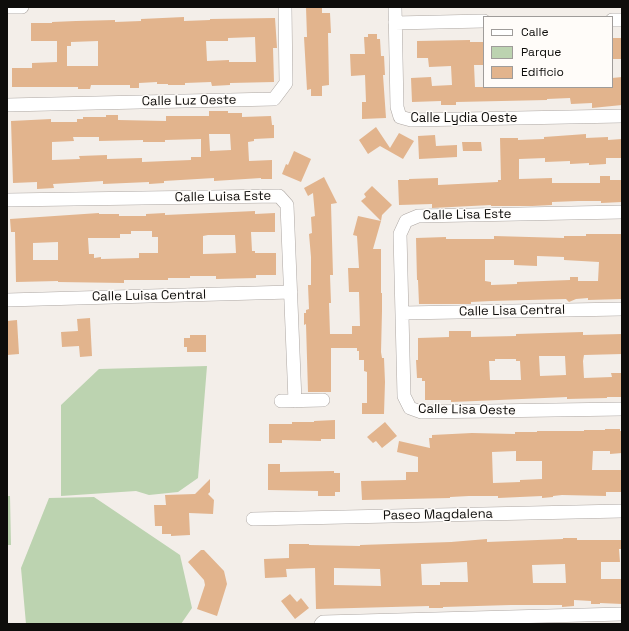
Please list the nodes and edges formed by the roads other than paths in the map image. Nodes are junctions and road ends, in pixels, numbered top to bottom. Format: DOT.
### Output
graph roads {
  1 [pos="7,7"];
  2 [pos="22,7"];
  3 [pos="285,7"];
  4 [pos="395,7"];
  5 [pos="483,22"];
  6 [pos="395,23"];
  7 [pos="7,105"];
  8 [pos="622,116"];
  9 [pos="7,200"];
  10 [pos="622,212"];
  11 [pos="291,292"];
  12 [pos="7,300"];
  13 [pos="622,309"];
  14 [pos="402,313"];
  15 [pos="323,400"];
  16 [pos="281,401"];
  17 [pos="295,401"];
  18 [pos="622,409"];
  19 [pos="622,511"];
  20 [pos="254,519"];
  21 [pos="622,614"];
  22 [pos="321,624"];
  1 -- 2 [label="street"];
  3 -- 7 [label="street, Calle Luz Oeste"];
  4 -- 6 [label="street"];
  5 -- 6 [label="street"];
  6 -- 8 [label="street, Calle Lydia Oeste"];
  9 -- 11 [label="street, Calle Luisa Este"];
  10 -- 14 [label="street, Calle Lisa Este"];
  11 -- 12 [label="street, Calle Luisa Central"];
  11 -- 17 [label="street, Calle Luisa Este"];
  13 -- 14 [label="street, Calle Lisa Central"];
  14 -- 18 [label="street, Calle Lisa Oeste"];
  15 -- 17 [label="street"];
  16 -- 17 [label="street"];
  19 -- 20 [label="street, Paseo Magdalena"];
  21 -- 22 [label="street"];
}
